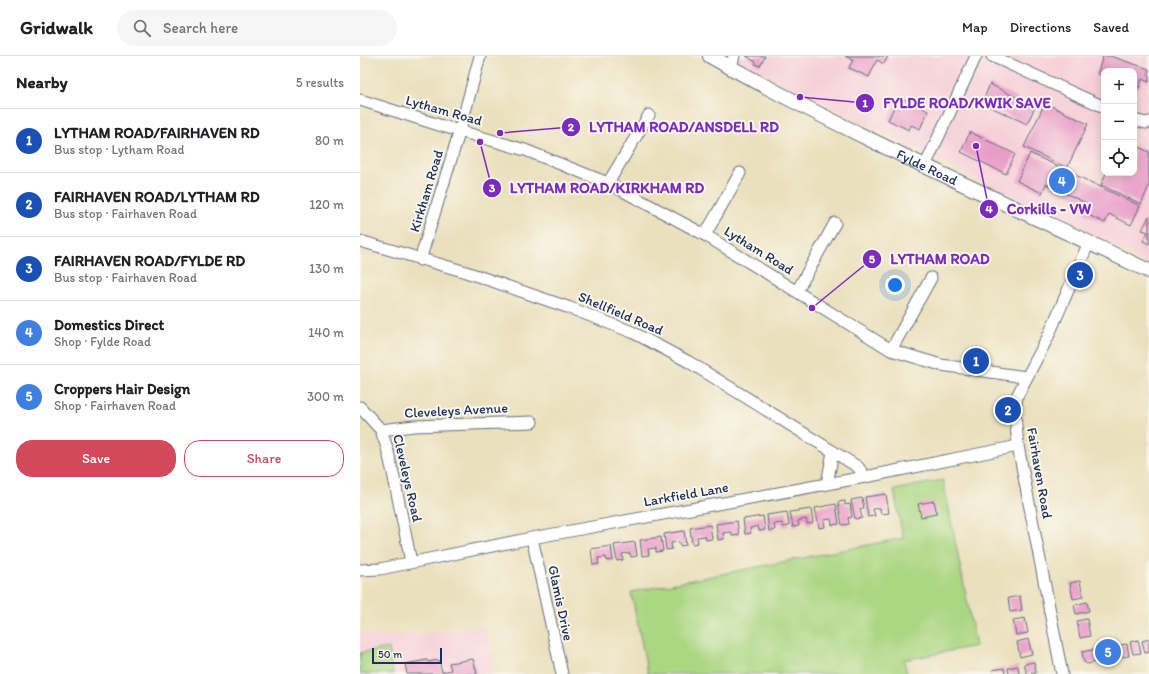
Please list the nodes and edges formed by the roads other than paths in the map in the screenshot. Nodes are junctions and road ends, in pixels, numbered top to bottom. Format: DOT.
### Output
graph roads {
  1 [pos="480,56"];
  2 [pos="710,56"];
  3 [pos="976,56"];
  4 [pos="992,56"];
  5 [pos="733,62"];
  6 [pos="360,100"];
  7 [pos="1101,106"];
  8 [pos="649,115"];
  9 [pos="1137,121"];
  10 [pos="1149,122"];
  11 [pos="460,130"];
  12 [pos="925,166"];
  13 [pos="740,173"];
  14 [pos="608,183"];
  15 [pos="835,223"];
  16 [pos="705,234"];
  17 [pos="360,241"];
  18 [pos="1089,242"];
  19 [pos="420,260"];
  20 [pos="1149,271"];
  21 [pos="931,278"];
  22 [pos="797,291"];
  23 [pos="891,350"];
  24 [pos="1026,376"];
  25 [pos="360,407"];
  26 [pos="532,422"];
  27 [pos="381,430"];
  28 [pos="1018,446"];
  29 [pos="833,452"];
  30 [pos="865,477"];
  31 [pos="827,484"];
  32 [pos="532,538"];
  33 [pos="411,562"];
  34 [pos="360,570"];
  35 [pos="562,674"];
  36 [pos="1062,674"];
  1 -- 11 [label="street, Kirkham Road"];
  2 -- 5 [label="street, Fylde Road"];
  3 -- 12 [label="street"];
  4 -- 7 [label="street"];
  5 -- 12 [label="street, Fylde Road"];
  6 -- 11 [label="street, Lytham Road"];
  8 -- 14 [label="street"];
  9 -- 10 [label="street"];
  11 -- 14 [label="street, Lytham Road"];
  11 -- 19 [label="street, Kirkham Road"];
  12 -- 18 [label="street, Fylde Road"];
  13 -- 16 [label="street, Lytham Road"];
  14 -- 16 [label="street, Lytham Road"];
  15 -- 22 [label="street, Lytham Road"];
  16 -- 22 [label="street, Lytham Road"];
  17 -- 19 [label="street, Shellfield Road"];
  18 -- 20 [label="street, Fylde Road"];
  18 -- 24 [label="street, Fairhaven Road"];
  19 -- 29 [label="street, Shellfield Road"];
  21 -- 23 [label="street"];
  22 -- 23 [label="street, Lytham Road"];
  23 -- 24 [label="street, Lytham Road"];
  24 -- 28 [label="street, Fairhaven Road"];
  25 -- 27 [label="street, Cleveleys Road"];
  26 -- 27 [label="street, Cleveleys Avenue"];
  27 -- 33 [label="street, Cleveleys Road"];
  28 -- 30 [label="street, Larkfield Lane"];
  28 -- 36 [label="street, Fairhaven Road"];
  29 -- 30 [label="street, Shellfield Road"];
  29 -- 31 [label="street"];
  30 -- 31 [label="street, Larkfield Lane"];
  31 -- 32 [label="street, Larkfield Lane"];
  32 -- 33 [label="street, Larkfield Lane"];
  32 -- 35 [label="street, Glamis Drive"];
  33 -- 34 [label="street, Larkfield Lane"];
}
